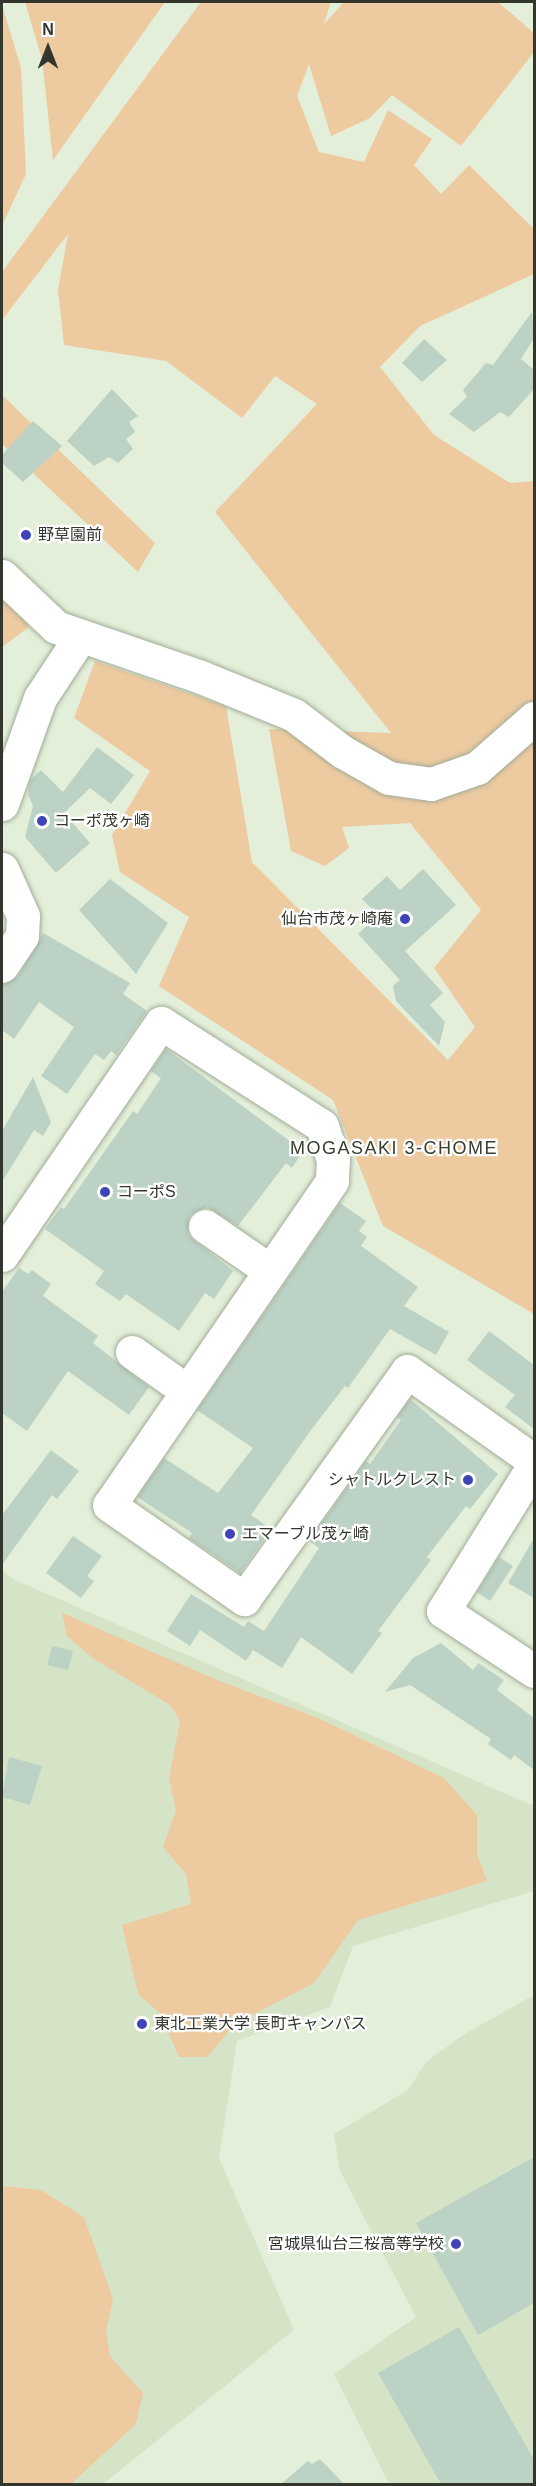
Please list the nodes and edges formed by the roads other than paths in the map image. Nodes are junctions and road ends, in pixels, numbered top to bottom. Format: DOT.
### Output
graph roads {
  1 [pos="2,576"];
  2 [pos="80,637"];
  3 [pos="534,718"];
  4 [pos="2,804"];
  5 [pos="2,869"];
  6 [pos="2,966"];
  7 [pos="205,1226"];
  8 [pos="2,1255"];
  9 [pos="269,1270"];
  10 [pos="132,1352"];
  11 [pos="187,1391"];
  12 [pos="534,1463"];
  13 [pos="534,1671"];
  1 -- 2 [label="street"];
  2 -- 3 [label="street"];
  2 -- 4 [label="street"];
  5 -- 6 [label="street"];
  7 -- 9 [label="street"];
  8 -- 9 [label="street"];
  9 -- 11 [label="street"];
  10 -- 11 [label="street"];
  11 -- 12 [label="street"];
  12 -- 13 [label="street"];
}
